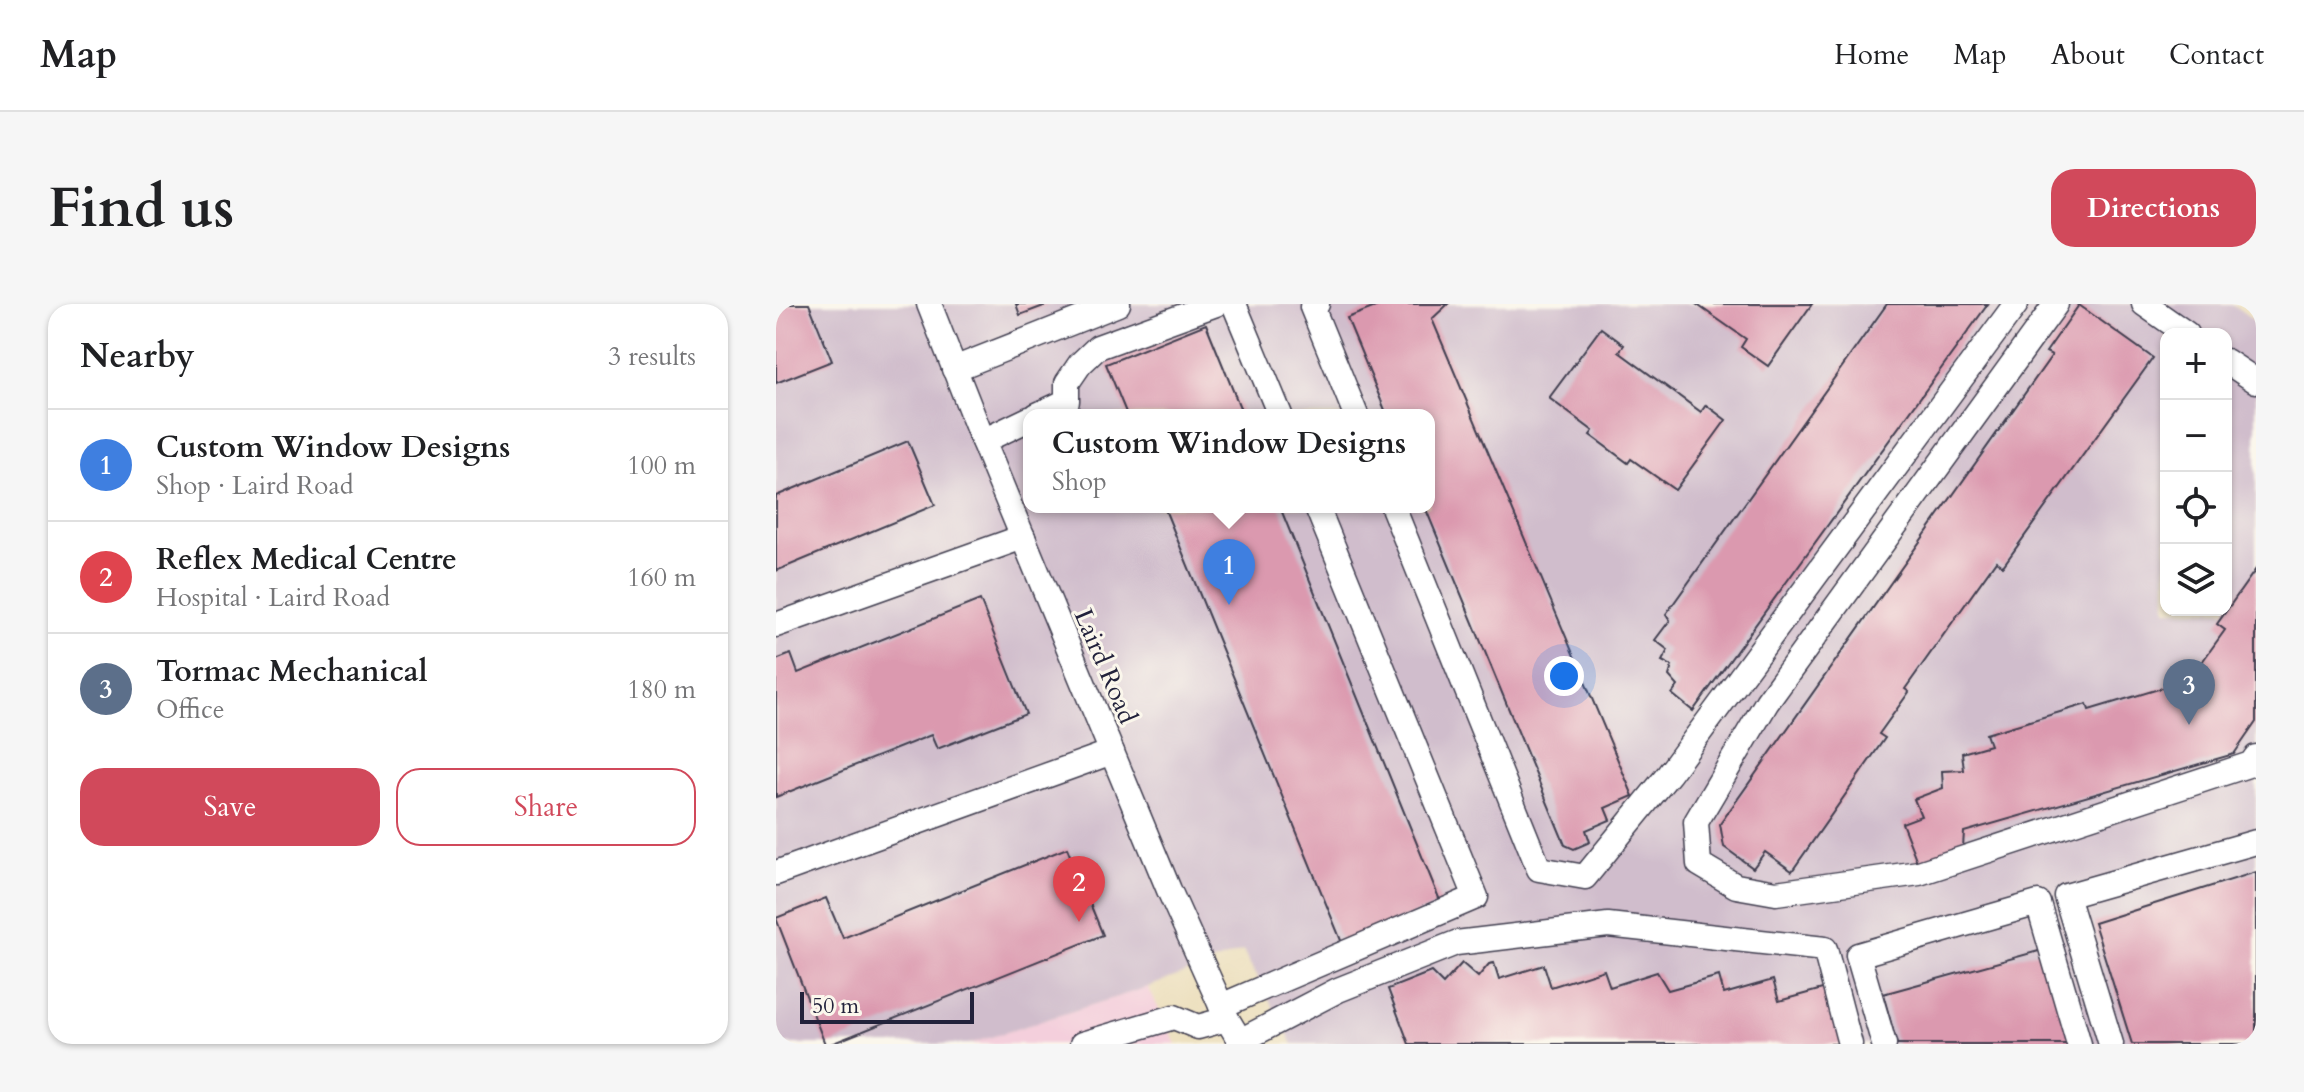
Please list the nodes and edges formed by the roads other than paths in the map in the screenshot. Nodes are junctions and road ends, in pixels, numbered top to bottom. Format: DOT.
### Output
graph roads {
  1 [pos="929,304"];
  2 [pos="1118,304"];
  3 [pos="1216,304"];
  4 [pos="1234,304"];
  5 [pos="1317,304"];
  6 [pos="2016,304"];
  7 [pos="2056,304"];
  8 [pos="2144,304"];
  9 [pos="2178,328"];
  10 [pos="2232,365"];
  11 [pos="954,369"];
  12 [pos="2256,381"];
  13 [pos="1050,409"];
  14 [pos="1278,409"];
  15 [pos="1354,409"];
  16 [pos="1023,422"];
  17 [pos="983,441"];
  18 [pos="1319,513"];
  19 [pos="1395,513"];
  20 [pos="1023,537"];
  21 [pos="776,625"];
  22 [pos="1112,752"];
  23 [pos="2256,757"];
  24 [pos="2256,842"];
  25 [pos="776,873"];
  26 [pos="1224,1013"];
  27 [pos="1194,1036"];
  28 [pos="1241,1042"];
  29 [pos="1082,1044"];
  30 [pos="1850,1044"];
  31 [pos="1884,1044"];
  32 [pos="2079,1044"];
  33 [pos="2111,1044"];
  1 -- 11 [label="street, Laird Road"];
  2 -- 11 [label="street"];
  3 -- 13 [label="street"];
  4 -- 14 [label="street"];
  5 -- 15 [label="street"];
  6 -- 19 [label="street"];
  7 -- 23 [label="street"];
  8 -- 9 [label="street"];
  10 -- 12 [label="street"];
  11 -- 17 [label="street, Laird Road"];
  16 -- 17 [label="street"];
  17 -- 20 [label="street, Laird Road"];
  18 -- 26 [label="street"];
  20 -- 21 [label="street"];
  20 -- 22 [label="street, Laird Road"];
  22 -- 25 [label="street"];
  22 -- 26 [label="street, Laird Road"];
  24 -- 33 [label="street"];
  26 -- 27 [label="street"];
  26 -- 28 [label="street, Laird Road"];
  27 -- 29 [label="street"];
  28 -- 30 [label="street"];
  31 -- 32 [label="street"];
}
